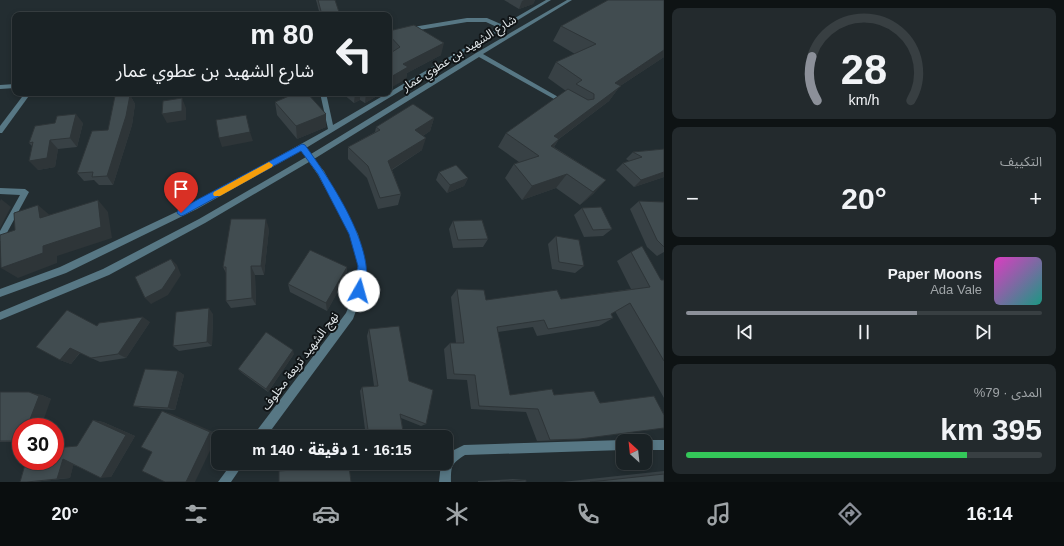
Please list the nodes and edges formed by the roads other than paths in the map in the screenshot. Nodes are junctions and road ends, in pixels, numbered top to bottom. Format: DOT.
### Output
graph roads {
  1 [pos="549,0"];
  2 [pos="570,0"];
  3 [pos="502,27"];
  4 [pos="392,32"];
  5 [pos="478,54"];
  6 [pos="12,86"];
  7 [pos="0,87"];
  8 [pos="392,93"];
  9 [pos="26,96"];
  10 [pos="324,96"];
  11 [pos="386,96"];
  12 [pos="573,108"];
  13 [pos="331,129"];
  14 [pos="0,131"];
  15 [pos="302,147"];
  16 [pos="310,158"];
  17 [pos="0,191"];
  18 [pos="0,238"];
  19 [pos="0,293"];
  20 [pos="0,316"];
  21 [pos="264,430"];
  22 [pos="616,445"];
  23 [pos="652,445"];
  24 [pos="664,445"];
  25 [pos="233,470"];
  26 [pos="224,482"];
  27 [pos="445,482"];
  1 -- 3 [label="street, شارع الشهيد بن عطوي عمار"];
  2 -- 5 [label="street, شارع الشهيد بن عطوي عمار"];
  3 -- 4 [label="street"];
  3 -- 8 [label="street, شارع الشهيد بن عطوي عمار"];
  5 -- 12 [label="street"];
  5 -- 16 [label="street, شارع الشهيد بن عطوي عمار"];
  6 -- 7 [label="street"];
  9 -- 14 [label="street"];
  10 -- 13 [label="street"];
  11 -- 13 [label="street, شارع الشهيد بن عطوي عمار"];
  13 -- 15 [label="street, شارع الشهيد بن عطوي عمار"];
  15 -- 16 [label="street, نهج الشهيد تريعة مخلوف"];
  15 -- 19 [label="street, شارع الشهيد بن عطوي عمار"];
  16 -- 20 [label="street, شارع الشهيد بن عطوي عمار"];
  16 -- 21 [label="street, نهج الشهيد تريعة مخلوف"];
  17 -- 18 [label="street"];
  22 -- 27 [label="street"];
  23 -- 24 [label="street"];
  25 -- 26 [label="street"];
}
